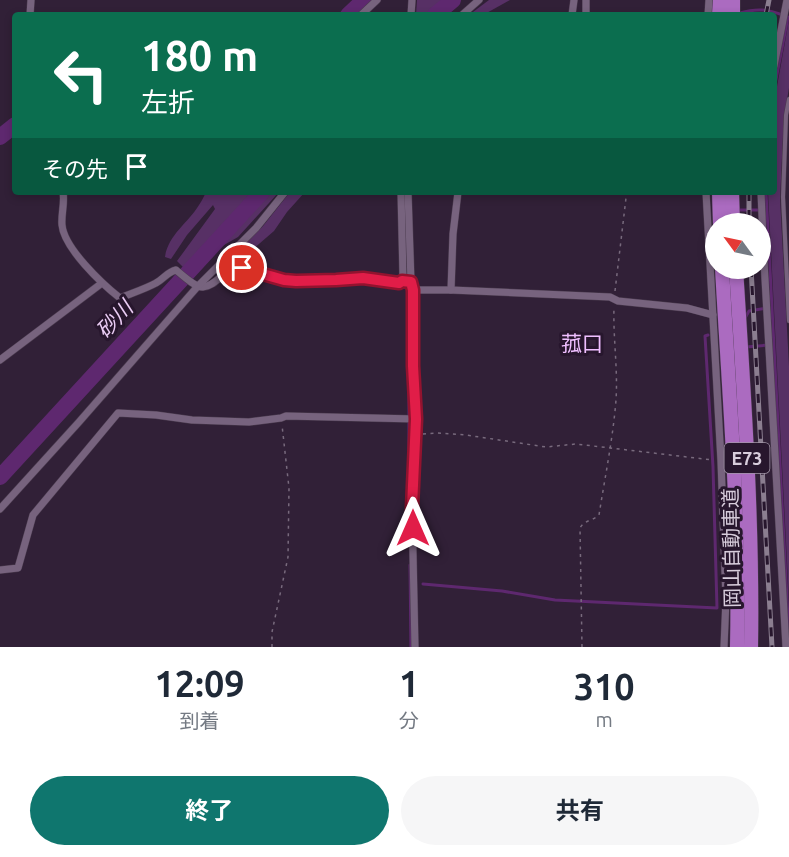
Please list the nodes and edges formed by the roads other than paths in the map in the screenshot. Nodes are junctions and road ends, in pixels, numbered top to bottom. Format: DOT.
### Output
graph roads {
  1 [pos="377,0"];
  2 [pos="479,0"];
  3 [pos="788,0"];
  4 [pos="364,12"];
  5 [pos="465,12"];
  6 [pos="777,51"];
  7 [pos="789,99"];
  8 [pos="63,195"];
  9 [pos="283,195"];
  10 [pos="400,195"];
  11 [pos="408,195"];
  12 [pos="458,195"];
  13 [pos="706,195"];
  14 [pos="719,195"];
  15 [pos="732,195"];
  16 [pos="761,195"];
  17 [pos="720,213"];
  18 [pos="733,213"];
  19 [pos="788,275"];
  20 [pos="723,279"];
  21 [pos="737,279"];
  22 [pos="407,281"];
  23 [pos="102,283"];
  24 [pos="198,286"];
  25 [pos="413,290"];
  26 [pos="451,290"];
  27 [pos="713,315"];
  28 [pos="789,321"];
  29 [pos="0,360"];
  30 [pos="411,419"];
  31 [pos="0,509"];
  32 [pos="0,570"];
  33 [pos="415,647"];
  34 [pos="724,647"];
  35 [pos="737,647"];
  36 [pos="751,647"];
  37 [pos="786,647"];
  1 -- 4 [label="street"];
  2 -- 5 [label="street"];
  3 -- 6 [label="street"];
  7 -- 19 [label="lane"];
  8 -- 23 [label="street"];
  9 -- 24 [label="street"];
  10 -- 22 [label="street"];
  11 -- 22 [label="street"];
  12 -- 26 [label="street"];
  13 -- 27 [label="street"];
  14 -- 17 [label="highway"];
  15 -- 18 [label="highway"];
  16 -- 37 [label="street"];
  19 -- 28 [label="lane"];
  20 -- 35 [label="highway, 岡山自動車道 / E73"];
  21 -- 36 [label="highway, 岡山自動車道 / E73"];
  22 -- 24 [label="street"];
  22 -- 25 [label="street"];
  23 -- 24 [label="street"];
  23 -- 29 [label="street"];
  24 -- 31 [label="street"];
  25 -- 26 [label="street"];
  25 -- 30 [label="street"];
  26 -- 27 [label="street"];
  27 -- 34 [label="street"];
  30 -- 32 [label="street"];
  30 -- 33 [label="street"];
}
